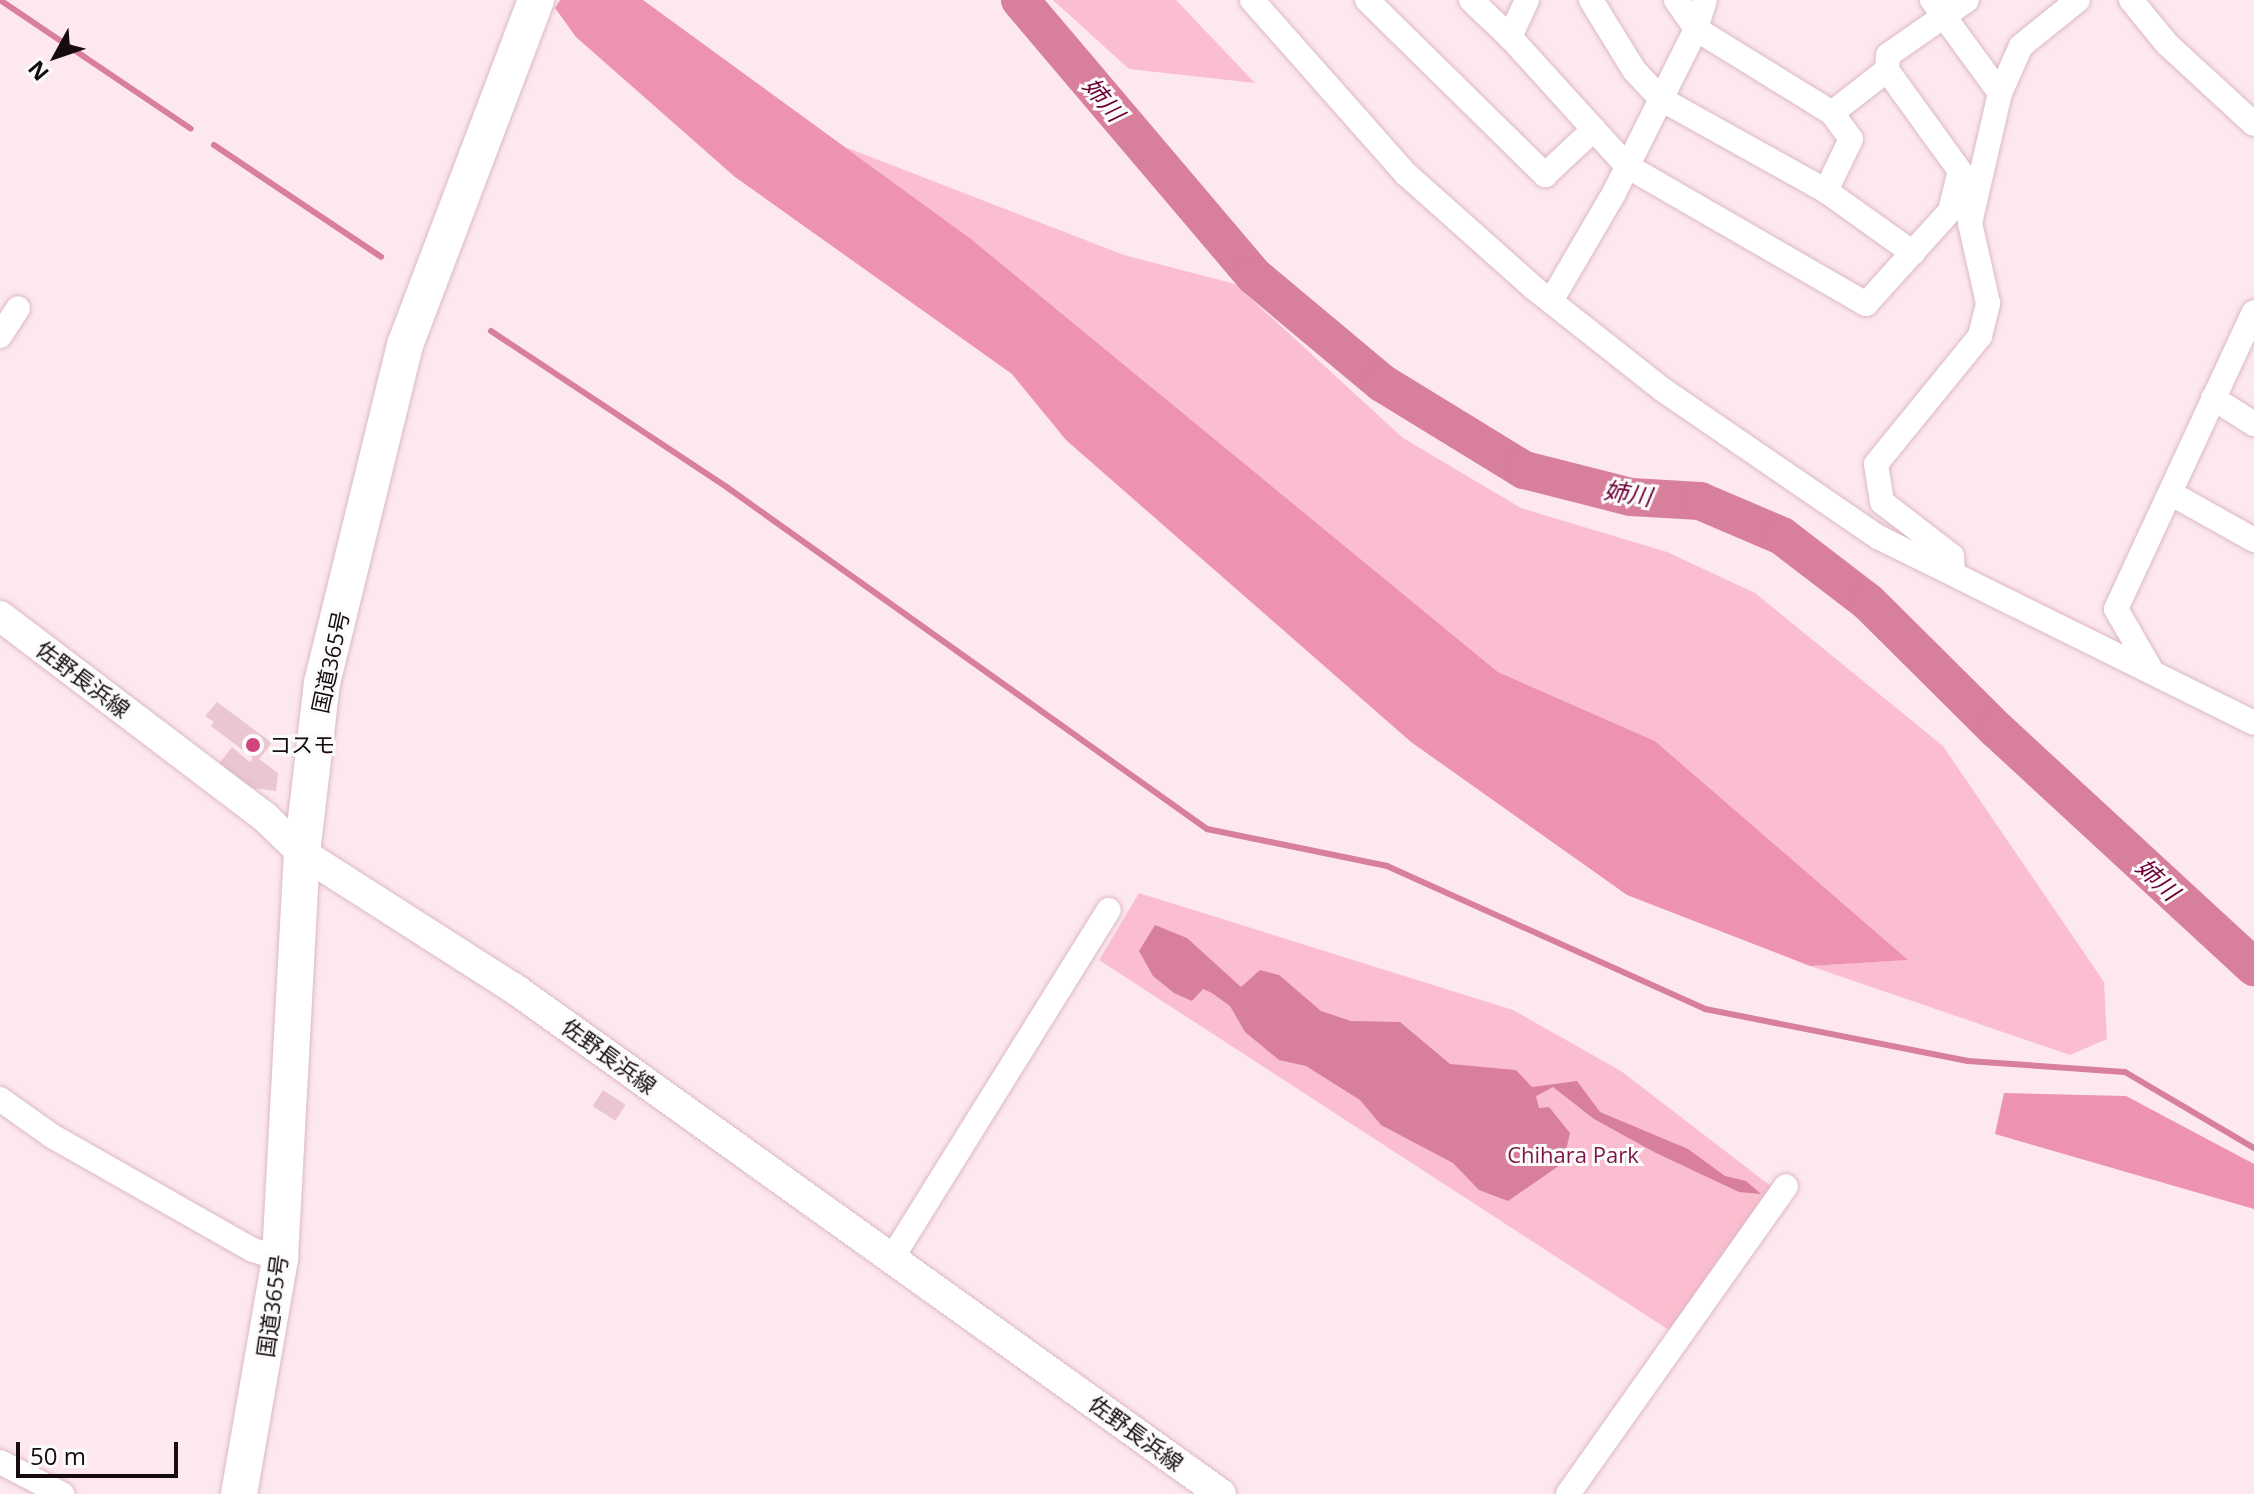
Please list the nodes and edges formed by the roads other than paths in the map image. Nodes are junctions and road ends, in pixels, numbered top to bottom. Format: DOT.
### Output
graph roads {
  1 [pos="536,0"];
  2 [pos="1252,0"];
  3 [pos="1367,0"];
  4 [pos="1471,0"];
  5 [pos="1527,0"];
  6 [pos="1591,0"];
  7 [pos="1676,0"];
  8 [pos="1705,0"];
  9 [pos="1967,0"];
  10 [pos="2078,0"];
  11 [pos="2131,0"];
  12 [pos="1939,9"];
  13 [pos="1275,10"];
  14 [pos="1696,29"];
  15 [pos="1510,37"];
  16 [pos="1887,70"];
  17 [pos="2000,93"];
  18 [pos="1661,99"];
  19 [pos="1832,113"];
  20 [pos="2254,124"];
  21 [pos="1594,129"];
  22 [pos="1627,166"];
  23 [pos="1826,191"];
  24 [pos="1913,253"];
  25 [pos="1551,301"];
  26 [pos="18,308"];
  27 [pos="2254,312"];
  28 [pos="0,336"];
  29 [pos="2213,398"];
  30 [pos="2254,424"];
  31 [pos="2172,494"];
  32 [pos="2254,540"];
  33 [pos="1953,571"];
  34 [pos="0,616"];
  35 [pos="2150,668"];
  36 [pos="2254,723"];
  37 [pos="302,853"];
  38 [pos="1109,910"];
  39 [pos="0,1099"];
  40 [pos="1786,1186"];
  41 [pos="280,1258"];
  42 [pos="892,1258"];
  43 [pos="0,1462"];
  44 [pos="62,1494"];
  45 [pos="239,1494"];
  46 [pos="1221,1494"];
  47 [pos="1568,1494"];
  1 -- 37 [label="highway, 国道365号"];
  2 -- 13 [label="street"];
  3 -- 21 [label="street"];
  4 -- 15 [label="street"];
  5 -- 15 [label="street"];
  6 -- 18 [label="street"];
  7 -- 14 [label="street"];
  8 -- 14 [label="street"];
  9 -- 12 [label="street"];
  10 -- 17 [label="street"];
  11 -- 20 [label="street"];
  12 -- 16 [label="street"];
  12 -- 17 [label="street"];
  13 -- 25 [label="street"];
  14 -- 18 [label="street"];
  14 -- 19 [label="street"];
  15 -- 21 [label="street"];
  16 -- 19 [label="street"];
  16 -- 24 [label="street"];
  17 -- 33 [label="street"];
  18 -- 22 [label="street"];
  18 -- 23 [label="street"];
  19 -- 23 [label="street"];
  21 -- 22 [label="street"];
  22 -- 24 [label="street"];
  22 -- 25 [label="street"];
  23 -- 24 [label="street"];
  25 -- 33 [label="street"];
  26 -- 28 [label="street"];
  27 -- 29 [label="street"];
  29 -- 30 [label="street"];
  29 -- 31 [label="street"];
  31 -- 32 [label="street"];
  31 -- 35 [label="street"];
  33 -- 35 [label="street"];
  34 -- 37 [label="main road, 佐野長浜線"];
  35 -- 36 [label="street"];
  37 -- 41 [label="highway, 国道365号"];
  37 -- 42 [label="main road, 佐野長浜線"];
  38 -- 42 [label="street"];
  39 -- 41 [label="street"];
  40 -- 47 [label="street"];
  41 -- 45 [label="highway, 国道365号"];
  42 -- 46 [label="main road, 佐野長浜線"];
  43 -- 44 [label="street"];
}
